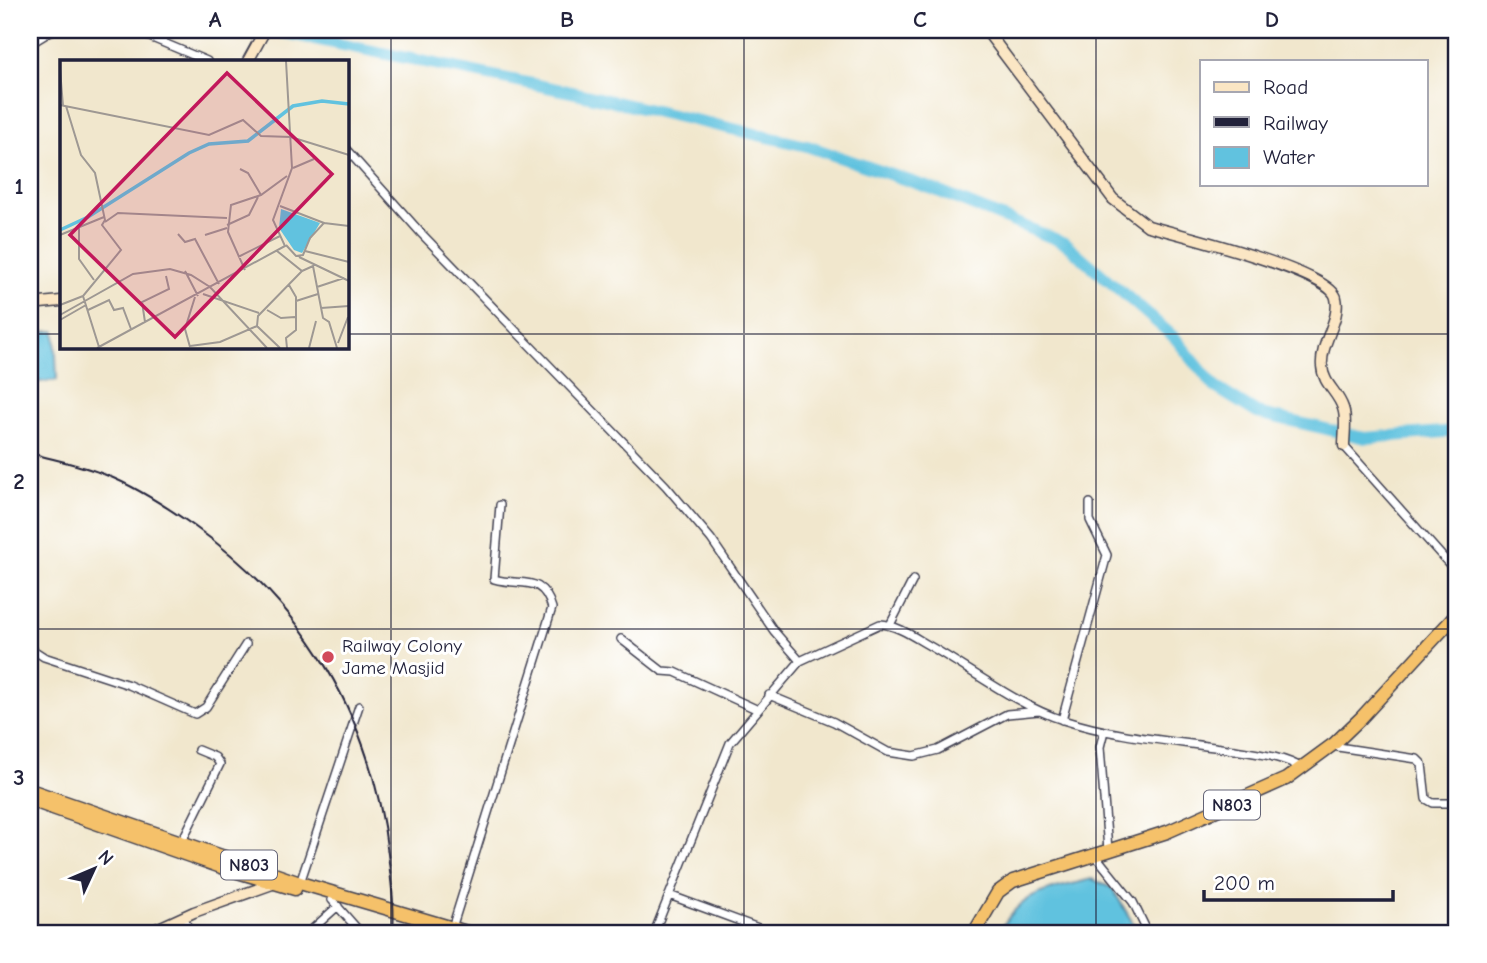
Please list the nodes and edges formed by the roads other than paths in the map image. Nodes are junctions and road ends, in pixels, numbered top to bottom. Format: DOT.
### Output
graph roads {
  1 [pos="53,30"];
  2 [pos="133,30"];
  3 [pos="265,30"];
  4 [pos="986,30"];
  5 [pos="30,44"];
  6 [pos="249,59"];
  7 [pos="205,60"];
  8 [pos="348,151"];
  9 [pos="60,301"];
  10 [pos="30,304"];
  11 [pos="1343,446"];
  12 [pos="1090,503"];
  13 [pos="500,505"];
  14 [pos="1457,573"];
  15 [pos="913,580"];
  16 [pos="1457,614"];
  17 [pos="1457,623"];
  18 [pos="890,625"];
  19 [pos="621,639"];
  20 [pos="246,644"];
  21 [pos="30,648"];
  22 [pos="1426,651"];
  23 [pos="800,661"];
  24 [pos="1391,689"];
  25 [pos="769,695"];
  26 [pos="359,706"];
  27 [pos="757,709"];
  28 [pos="1040,711"];
  29 [pos="1062,720"];
  30 [pos="1104,731"];
  31 [pos="1338,747"];
  32 [pos="198,750"];
  33 [pos="1303,768"];
  34 [pos="30,790"];
  35 [pos="30,800"];
  36 [pos="1457,803"];
  37 [pos="1215,815"];
  38 [pos="163,842"];
  39 [pos="181,843"];
  40 [pos="1108,853"];
  41 [pos="279,880"];
  42 [pos="300,883"];
  43 [pos="669,895"];
  44 [pos="335,903"];
  45 [pos="182,918"];
  46 [pos="978,929"];
  47 [pos="448,931"];
  48 [pos="148,933"];
  49 [pos="193,933"];
  50 [pos="308,933"];
  51 [pos="361,933"];
  52 [pos="470,933"];
  53 [pos="654,933"];
  54 [pos="772,933"];
  55 [pos="1148,933"];
  1 -- 5 [label="street"];
  2 -- 7 [label="street"];
  3 -- 6 [label="street"];
  4 -- 11 [label="street"];
  8 -- 23 [label="street"];
  9 -- 10 [label="street"];
  11 -- 14 [label="street"];
  12 -- 29 [label="street"];
  13 -- 47 [label="street"];
  15 -- 18 [label="street"];
  16 -- 22 [label="highway, N803"];
  17 -- 22 [label="highway, N803"];
  18 -- 23 [label="street"];
  18 -- 28 [label="street"];
  19 -- 27 [label="street"];
  20 -- 21 [label="street"];
  22 -- 24 [label="highway, N803"];
  23 -- 25 [label="street"];
  24 -- 31 [label="highway, N803"];
  24 -- 33 [label="highway, N803"];
  25 -- 27 [label="street"];
  25 -- 28 [label="street"];
  26 -- 42 [label="street"];
  27 -- 43 [label="street"];
  28 -- 29 [label="street"];
  29 -- 30 [label="street"];
  30 -- 33 [label="street"];
  30 -- 40 [label="street"];
  31 -- 36 [label="street"];
  31 -- 37 [label="highway, N803"];
  32 -- 39 [label="street"];
  33 -- 37 [label="highway, N803"];
  34 -- 38 [label="highway, N803"];
  35 -- 38 [label="highway, N803"];
  37 -- 40 [label="highway, N803"];
  38 -- 39 [label="highway, N803"];
  38 -- 41 [label="highway, N803"];
  39 -- 41 [label="highway, N803"];
  40 -- 46 [label="highway, N803"];
  40 -- 55 [label="street"];
  41 -- 42 [label="highway, N803"];
  41 -- 44 [label="highway, N803"];
  41 -- 45 [label="street"];
  42 -- 47 [label="highway, N803"];
  43 -- 53 [label="street"];
  43 -- 54 [label="street"];
  44 -- 47 [label="highway, N803"];
  44 -- 50 [label="street"];
  44 -- 51 [label="street"];
  45 -- 48 [label="street"];
  45 -- 49 [label="street"];
  47 -- 52 [label="highway, N803"];
}
